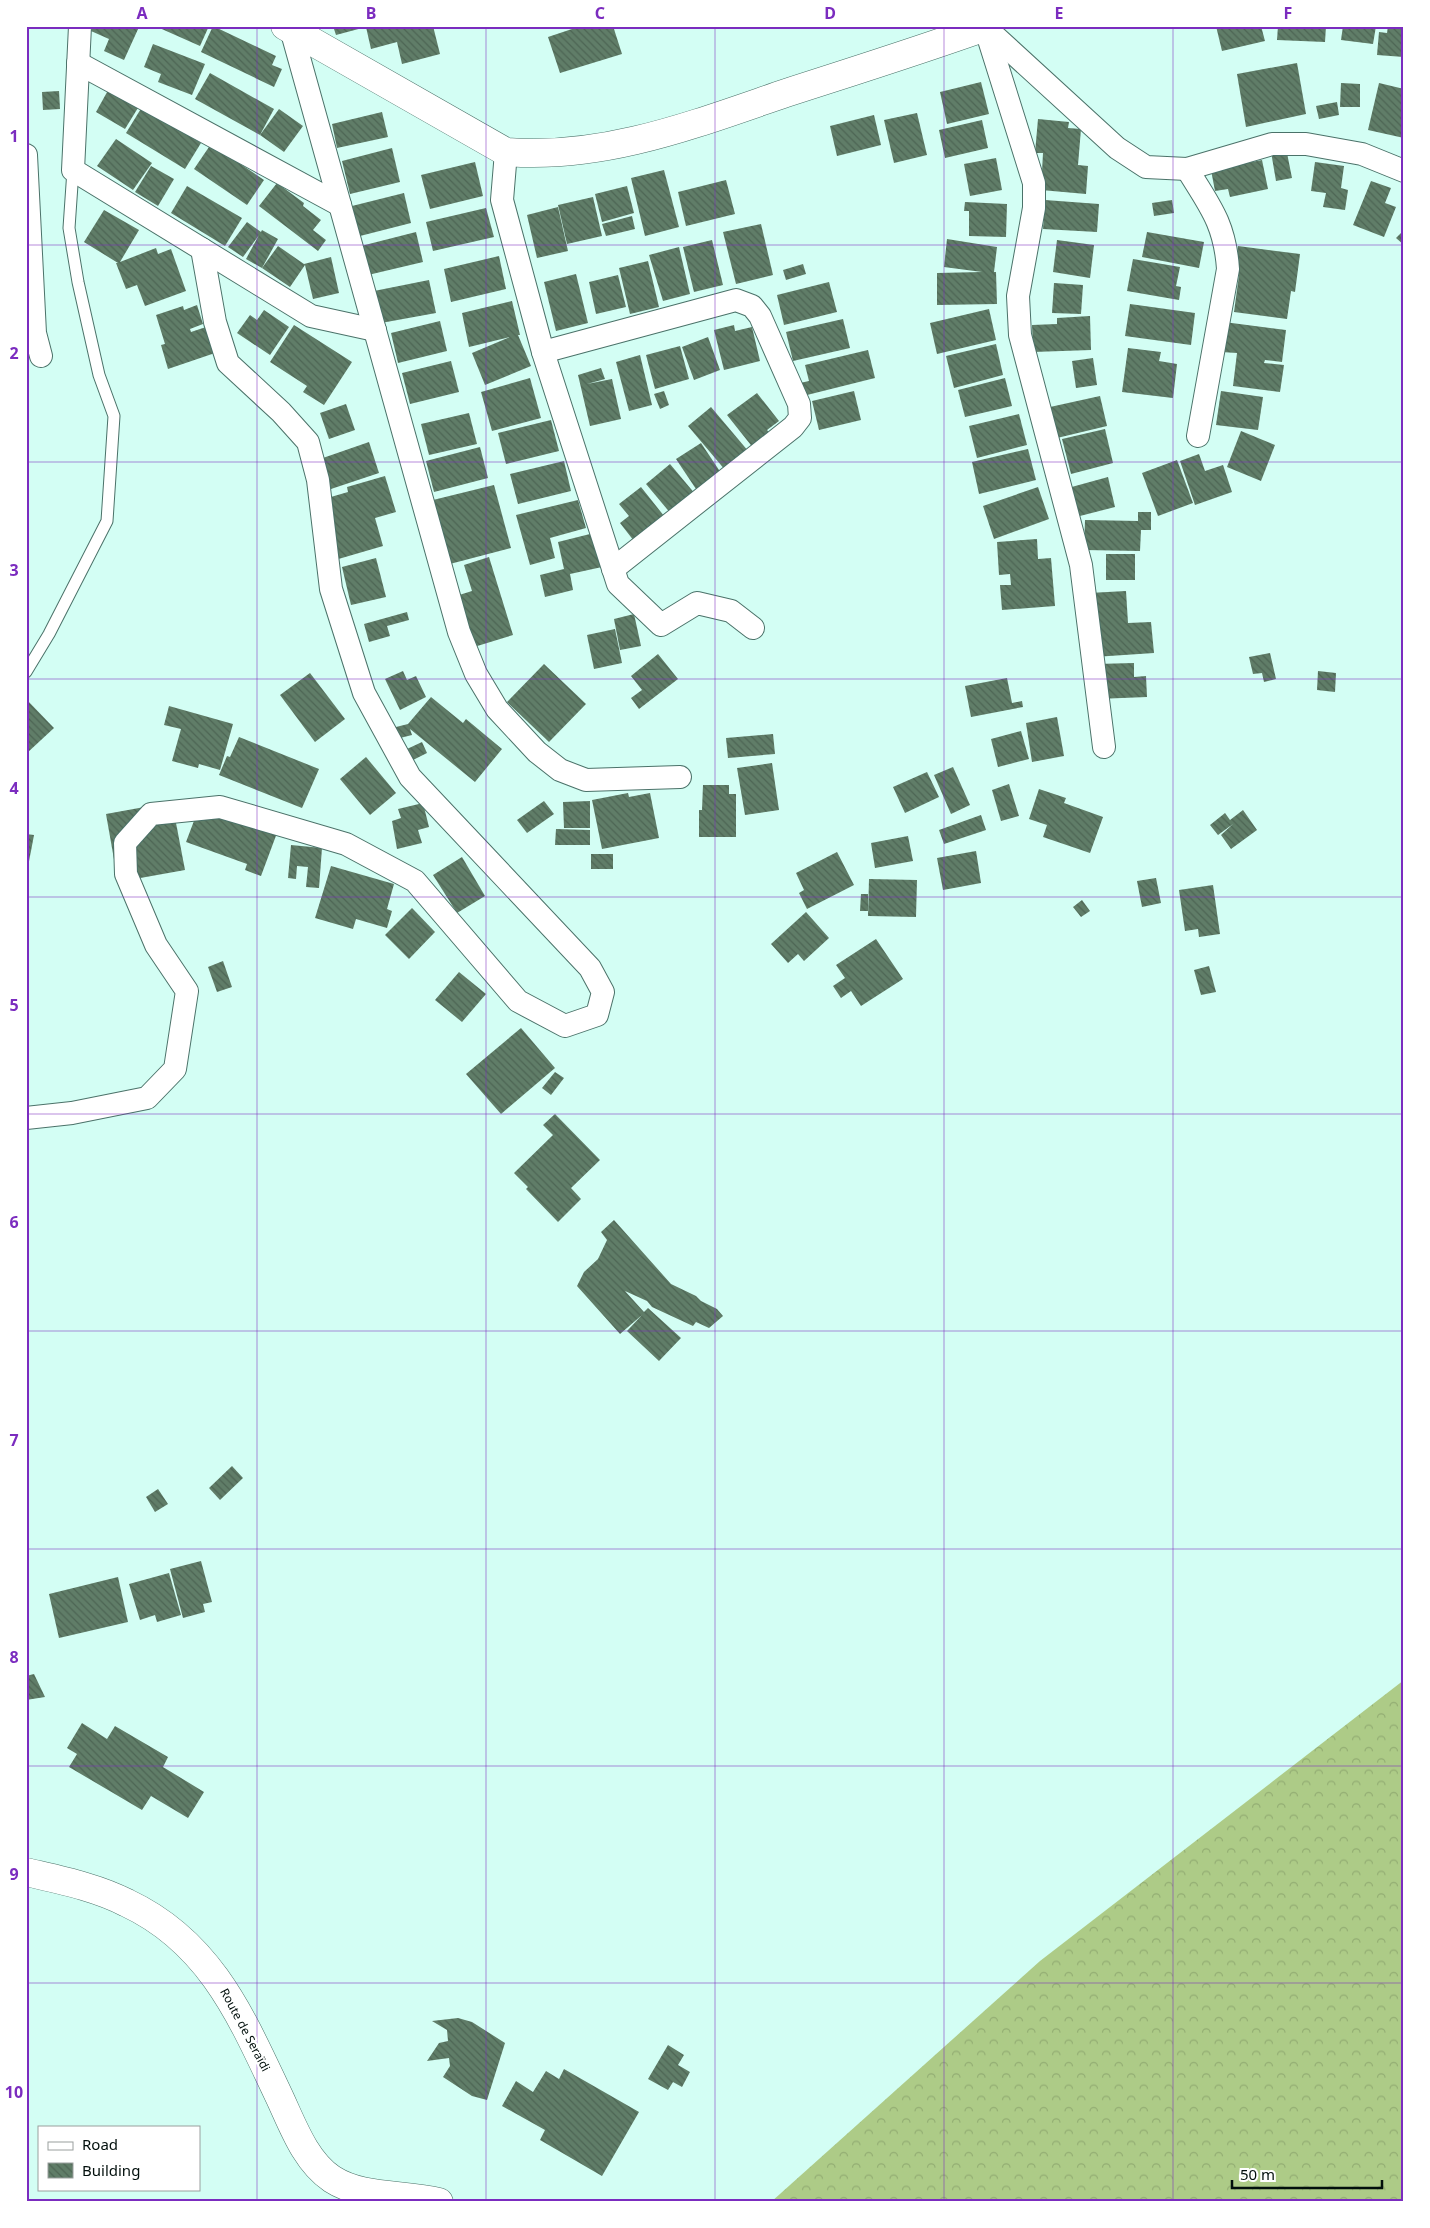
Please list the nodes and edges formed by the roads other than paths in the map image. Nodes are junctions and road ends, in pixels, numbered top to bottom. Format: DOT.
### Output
graph roads {
  1 [pos="80,26"];
  2 [pos="987,27"];
  3 [pos="288,28"];
  4 [pos="78,63"];
  5 [pos="506,152"];
  6 [pos="26,155"];
  7 [pos="1187,169"];
  8 [pos="73,170"];
  9 [pos="1404,171"];
  10 [pos="340,205"];
  11 [pos="202,249"];
  12 [pos="375,330"];
  13 [pos="543,352"];
  14 [pos="41,356"];
  15 [pos="1198,436"];
  16 [pos="613,569"];
  17 [pos="754,628"];
  18 [pos="26,672"];
  19 [pos="1104,747"];
  20 [pos="680,777"];
  21 [pos="26,1118"];
  22 [pos="26,1872"];
  23 [pos="439,2202"];
  1 -- 4 [label="street"];
  2 -- 5 [label="street"];
  2 -- 7 [label="street"];
  2 -- 19 [label="street"];
  3 -- 5 [label="street"];
  3 -- 10 [label="street"];
  4 -- 8 [label="street"];
  4 -- 10 [label="street"];
  5 -- 13 [label="street"];
  6 -- 14 [label="street"];
  7 -- 9 [label="street"];
  7 -- 15 [label="street"];
  8 -- 11 [label="street"];
  8 -- 18 [label="lane"];
  10 -- 12 [label="street"];
  11 -- 12 [label="street"];
  11 -- 21 [label="street"];
  12 -- 20 [label="street"];
  13 -- 16 [label="street"];
  13 -- 16 [label="street"];
  16 -- 17 [label="street"];
  22 -- 23 [label="street, Route de Seraïdi"];
}
